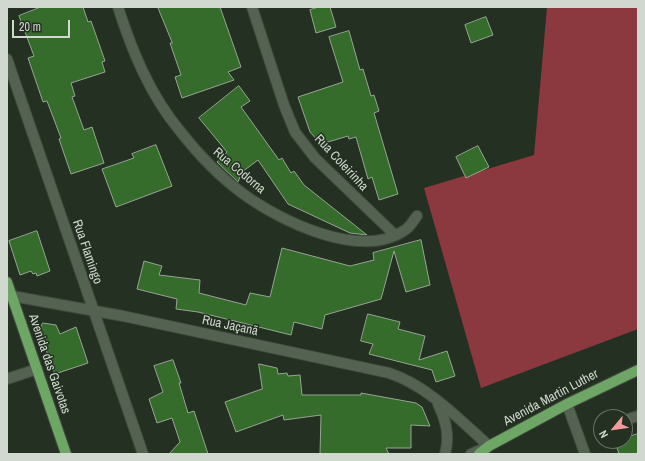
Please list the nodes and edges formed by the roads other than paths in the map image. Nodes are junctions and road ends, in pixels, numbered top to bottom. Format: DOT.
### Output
graph roads {
  1 [pos="118,7"];
  2 [pos="252,7"];
  3 [pos="7,59"];
  4 [pos="417,216"];
  5 [pos="395,235"];
  6 [pos="7,282"];
  7 [pos="12,296"];
  8 [pos="94,311"];
  9 [pos="37,369"];
  10 [pos="638,370"];
  11 [pos="7,379"];
  12 [pos="436,400"];
  13 [pos="567,404"];
  14 [pos="489,446"];
  15 [pos="66,454"];
  16 [pos="143,454"];
  17 [pos="445,454"];
  18 [pos="471,454"];
  19 [pos="479,454"];
  20 [pos="585,454"];
  1 -- 5 [label="street, Rua Codorna"];
  2 -- 5 [label="street, Rua Coleirinha"];
  3 -- 8 [label="street, Rua Flamingo"];
  4 -- 5 [label="street, Rua Codorna"];
  6 -- 7 [label="main road, Avenida das Gaivotas"];
  7 -- 8 [label="street, Rua Jaçanã"];
  7 -- 9 [label="main road, Avenida das Gaivotas"];
  8 -- 12 [label="street, Rua Jaçanã"];
  8 -- 16 [label="street, Rua Flamingo"];
  9 -- 11 [label="street"];
  9 -- 15 [label="main road, Avenida das Gaivotas"];
  10 -- 13 [label="main road, Avenida Martin Luther"];
  12 -- 14 [label="street, Rua Jaçanã"];
  12 -- 17 [label="street"];
  13 -- 14 [label="main road, Avenida Martin Luther"];
  13 -- 20 [label="street"];
  14 -- 18 [label="street"];
  14 -- 19 [label="main road, Avenida Martin Luther"];
}
